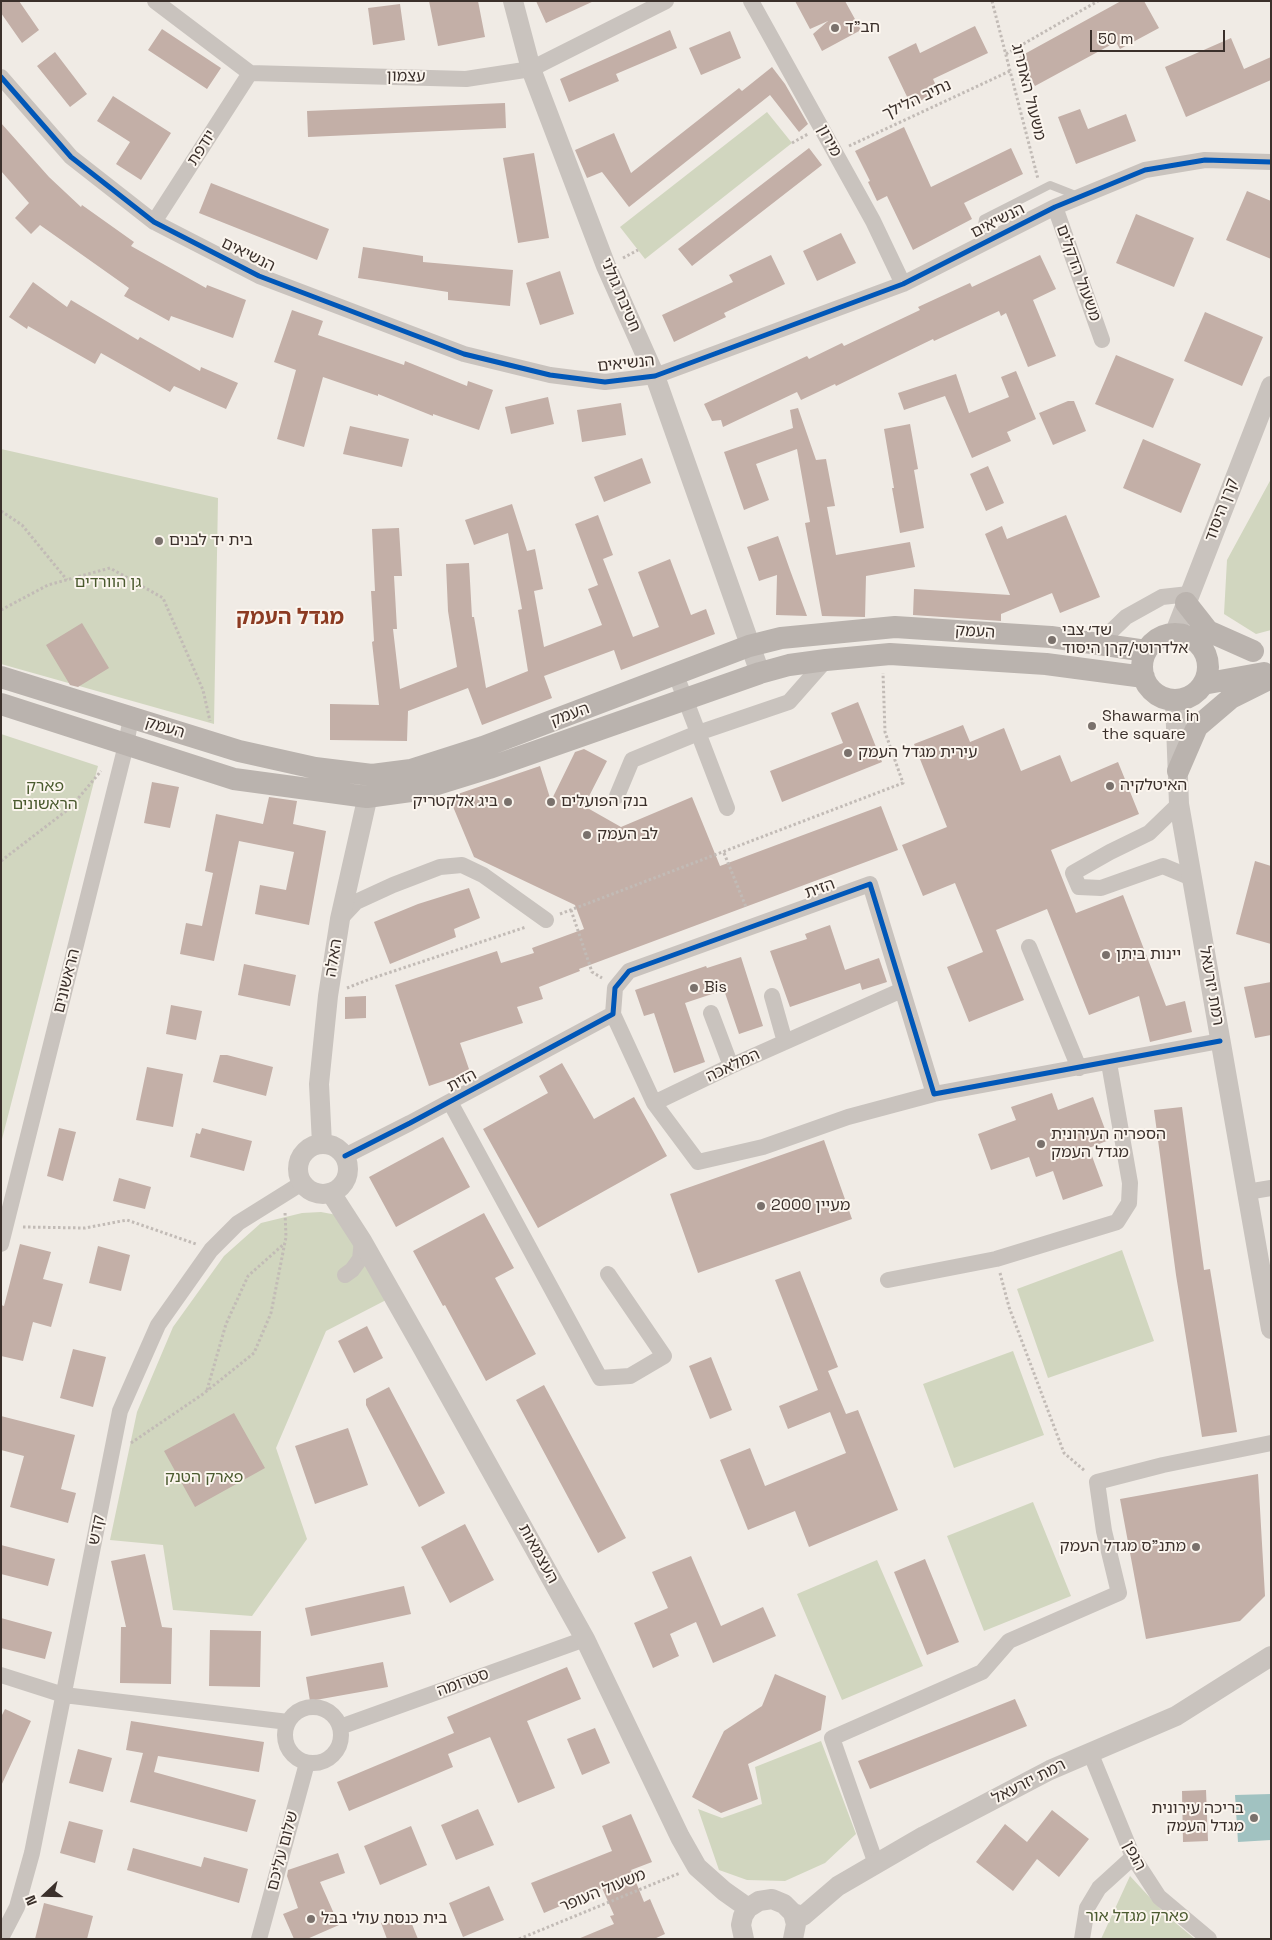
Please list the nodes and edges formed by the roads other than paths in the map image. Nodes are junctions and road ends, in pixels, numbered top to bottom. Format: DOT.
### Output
graph roads {
  1 [pos="155,1"];
  2 [pos="513,1"];
  3 [pos="666,1"];
  4 [pos="751,1"];
  5 [pos="531,69"];
  6 [pos="250,74"];
  7 [pos="1,77"];
  8 [pos="1271,162"];
  9 [pos="1080,196"];
  10 [pos="1055,207"];
  11 [pos="154,222"];
  12 [pos="979,245"];
  13 [pos="904,284"];
  14 [pos="1102,340"];
  15 [pos="655,376"];
  16 [pos="1271,386"];
  17 [pos="1188,598"];
  18 [pos="1174,635"];
  19 [pos="1098,644"];
  20 [pos="750,646"];
  21 [pos="1146,651"];
  22 [pos="1262,651"];
  23 [pos="826,660"];
  24 [pos="1206,660"];
  25 [pos="1271,672"];
  26 [pos="760,673"];
  27 [pos="676,675"];
  28 [pos="1,677"];
  29 [pos="1144,677"];
  30 [pos="1271,678"];
  31 [pos="1203,684"];
  32 [pos="686,699"];
  33 [pos="1176,700"];
  34 [pos="1,704"];
  35 [pos="130,718"];
  36 [pos="698,733"];
  37 [pos="126,745"];
  38 [pos="1178,771"];
  39 [pos="372,775"];
  40 [pos="617,796"];
  41 [pos="367,797"];
  42 [pos="1179,804"];
  43 [pos="727,808"];
  44 [pos="1192,878"];
  45 [pos="340,919"];
  46 [pos="546,920"];
  47 [pos="1029,947"];
  48 [pos="902,990"];
  49 [pos="772,996"];
  50 [pos="711,1013"];
  51 [pos="613,1014"];
  52 [pos="785,1042"];
  53 [pos="1220,1042"];
  54 [pos="1109,1063"];
  55 [pos="731,1066"];
  56 [pos="1079,1068"];
  57 [pos="934,1094"];
  58 [pos="450,1102"];
  59 [pos="654,1103"];
  60 [pos="322,1144"];
  61 [pos="345,1156"];
  62 [pos="302,1183"];
  63 [pos="1271,1188"];
  64 [pos="1246,1192"];
  65 [pos="331,1193"];
  66 [pos="362,1242"];
  67 [pos="1,1244"];
  68 [pos="608,1274"];
  69 [pos="345,1275"];
  70 [pos="888,1280"];
  71 [pos="1271,1329"];
  72 [pos="1271,1443"];
  73 [pos="585,1639"];
  74 [pos="1271,1656"];
  75 [pos="1,1675"];
  76 [pos="64,1695"];
  77 [pos="288,1722"];
  78 [pos="340,1727"];
  79 [pos="1090,1752"];
  80 [pos="307,1763"];
  81 [pos="1132,1858"];
  82 [pos="876,1864"];
  83 [pos="748,1908"];
  84 [pos="793,1913"];
  85 [pos="1,1938"];
  86 [pos="259,1939"];
  87 [pos="744,1939"];
  88 [pos="793,1939"];
  89 [pos="1082,1939"];
  90 [pos="1210,1939"];
  1 -- 6 [label="street"];
  2 -- 5 [label="street, חטיבת גולני"];
  3 -- 5 [label="street, עצמון"];
  4 -- 13 [label="street, מירון"];
  5 -- 6 [label="street, עצמון"];
  5 -- 15 [label="street, חטיבת גולני"];
  6 -- 11 [label="street, יודפת"];
  7 -- 11 [label="street, הנשיאים"];
  8 -- 9 [label="street, הנשיאים"];
  9 -- 10 [label="street, הנשיאים"];
  9 -- 12 [label="lane"];
  10 -- 12 [label="street, הנשיאים"];
  10 -- 14 [label="street, משעול הדקלים"];
  11 -- 15 [label="street, הנשיאים"];
  12 -- 13 [label="street, הנשיאים"];
  13 -- 15 [label="street, הנשיאים"];
  15 -- 20 [label="street, חטיבת גולני"];
  16 -- 17 [label="street, קרן היסוד"];
  17 -- 18 [label="street, קרן היסוד"];
  17 -- 19 [label="street"];
  17 -- 22 [label="main road"];
  18 -- 21 [label="main road"];
  18 -- 24 [label="main road"];
  19 -- 20 [label="main road, העמק"];
  19 -- 21 [label="main road, העמק"];
  20 -- 26 [label="street, חטיבת גולני"];
  20 -- 27 [label="main road, העמק"];
  21 -- 29 [label="main road"];
  22 -- 24 [label="main road"];
  23 -- 26 [label="main road, העמק"];
  23 -- 29 [label="main road, העמק"];
  23 -- 36 [label="street"];
  24 -- 31 [label="main road"];
  25 -- 31 [label="main road"];
  26 -- 32 [label="main road, העמק"];
  27 -- 32 [label="street"];
  27 -- 39 [label="main road, העמק"];
  28 -- 35 [label="main road, העמק"];
  29 -- 33 [label="main road"];
  30 -- 38 [label="main road"];
  31 -- 33 [label="main road"];
  32 -- 36 [label="street"];
  32 -- 41 [label="main road, העמק"];
  33 -- 38 [label="street, רמת יזרעאל"];
  34 -- 37 [label="main road, העמק"];
  35 -- 37 [label="street, הראשונים"];
  35 -- 39 [label="main road, העמק"];
  36 -- 40 [label="street"];
  36 -- 43 [label="street"];
  37 -- 41 [label="main road, העמק"];
  37 -- 67 [label="street, הראשונים"];
  38 -- 42 [label="street, רמת יזרעאל"];
  39 -- 41 [label="street, האלה"];
  41 -- 45 [label="street, האלה"];
  42 -- 44 [label="street, רמת יזרעאל"];
  42 -- 44 [label="street"];
  44 -- 53 [label="street, רמת יזרעאל"];
  45 -- 46 [label="street"];
  45 -- 60 [label="street, האלה"];
  47 -- 56 [label="street"];
  48 -- 51 [label="street, הזית"];
  48 -- 52 [label="street, המלאכה"];
  48 -- 57 [label="street, הזית"];
  49 -- 52 [label="street"];
  50 -- 55 [label="street"];
  51 -- 58 [label="street, הזית"];
  51 -- 59 [label="street"];
  52 -- 55 [label="street, המלאכה"];
  53 -- 54 [label="street"];
  53 -- 64 [label="street, רמת יזרעאל"];
  54 -- 56 [label="street"];
  54 -- 70 [label="street"];
  55 -- 59 [label="street, המלאכה"];
  56 -- 57 [label="street"];
  57 -- 59 [label="street"];
  58 -- 61 [label="street, הזית"];
  58 -- 68 [label="street"];
  60 -- 61 [label="street"];
  60 -- 62 [label="street"];
  61 -- 65 [label="street"];
  62 -- 65 [label="street"];
  62 -- 76 [label="street, קדש"];
  63 -- 64 [label="street"];
  64 -- 71 [label="street, רמת יזרעאל"];
  65 -- 66 [label="street, העצמאות"];
  66 -- 69 [label="street"];
  66 -- 73 [label="street, העצמאות"];
  72 -- 82 [label="street"];
  73 -- 78 [label="street, סטרומה"];
  73 -- 83 [label="street, העצמאות"];
  74 -- 79 [label="street, רמת יזרעאל"];
  75 -- 76 [label="street"];
  76 -- 77 [label="street"];
  76 -- 85 [label="street, קדש"];
  77 -- 78 [label="street"];
  77 -- 80 [label="street"];
  78 -- 80 [label="street"];
  79 -- 81 [label="street, הגפן"];
  79 -- 82 [label="street, רמת יזרעאל"];
  80 -- 86 [label="street, שלום עליכם"];
  81 -- 89 [label="street"];
  81 -- 90 [label="street, הגפן"];
  82 -- 84 [label="street, רמת יזרעאל"];
  83 -- 84 [label="street"];
  83 -- 87 [label="street"];
  84 -- 88 [label="street"];
}
